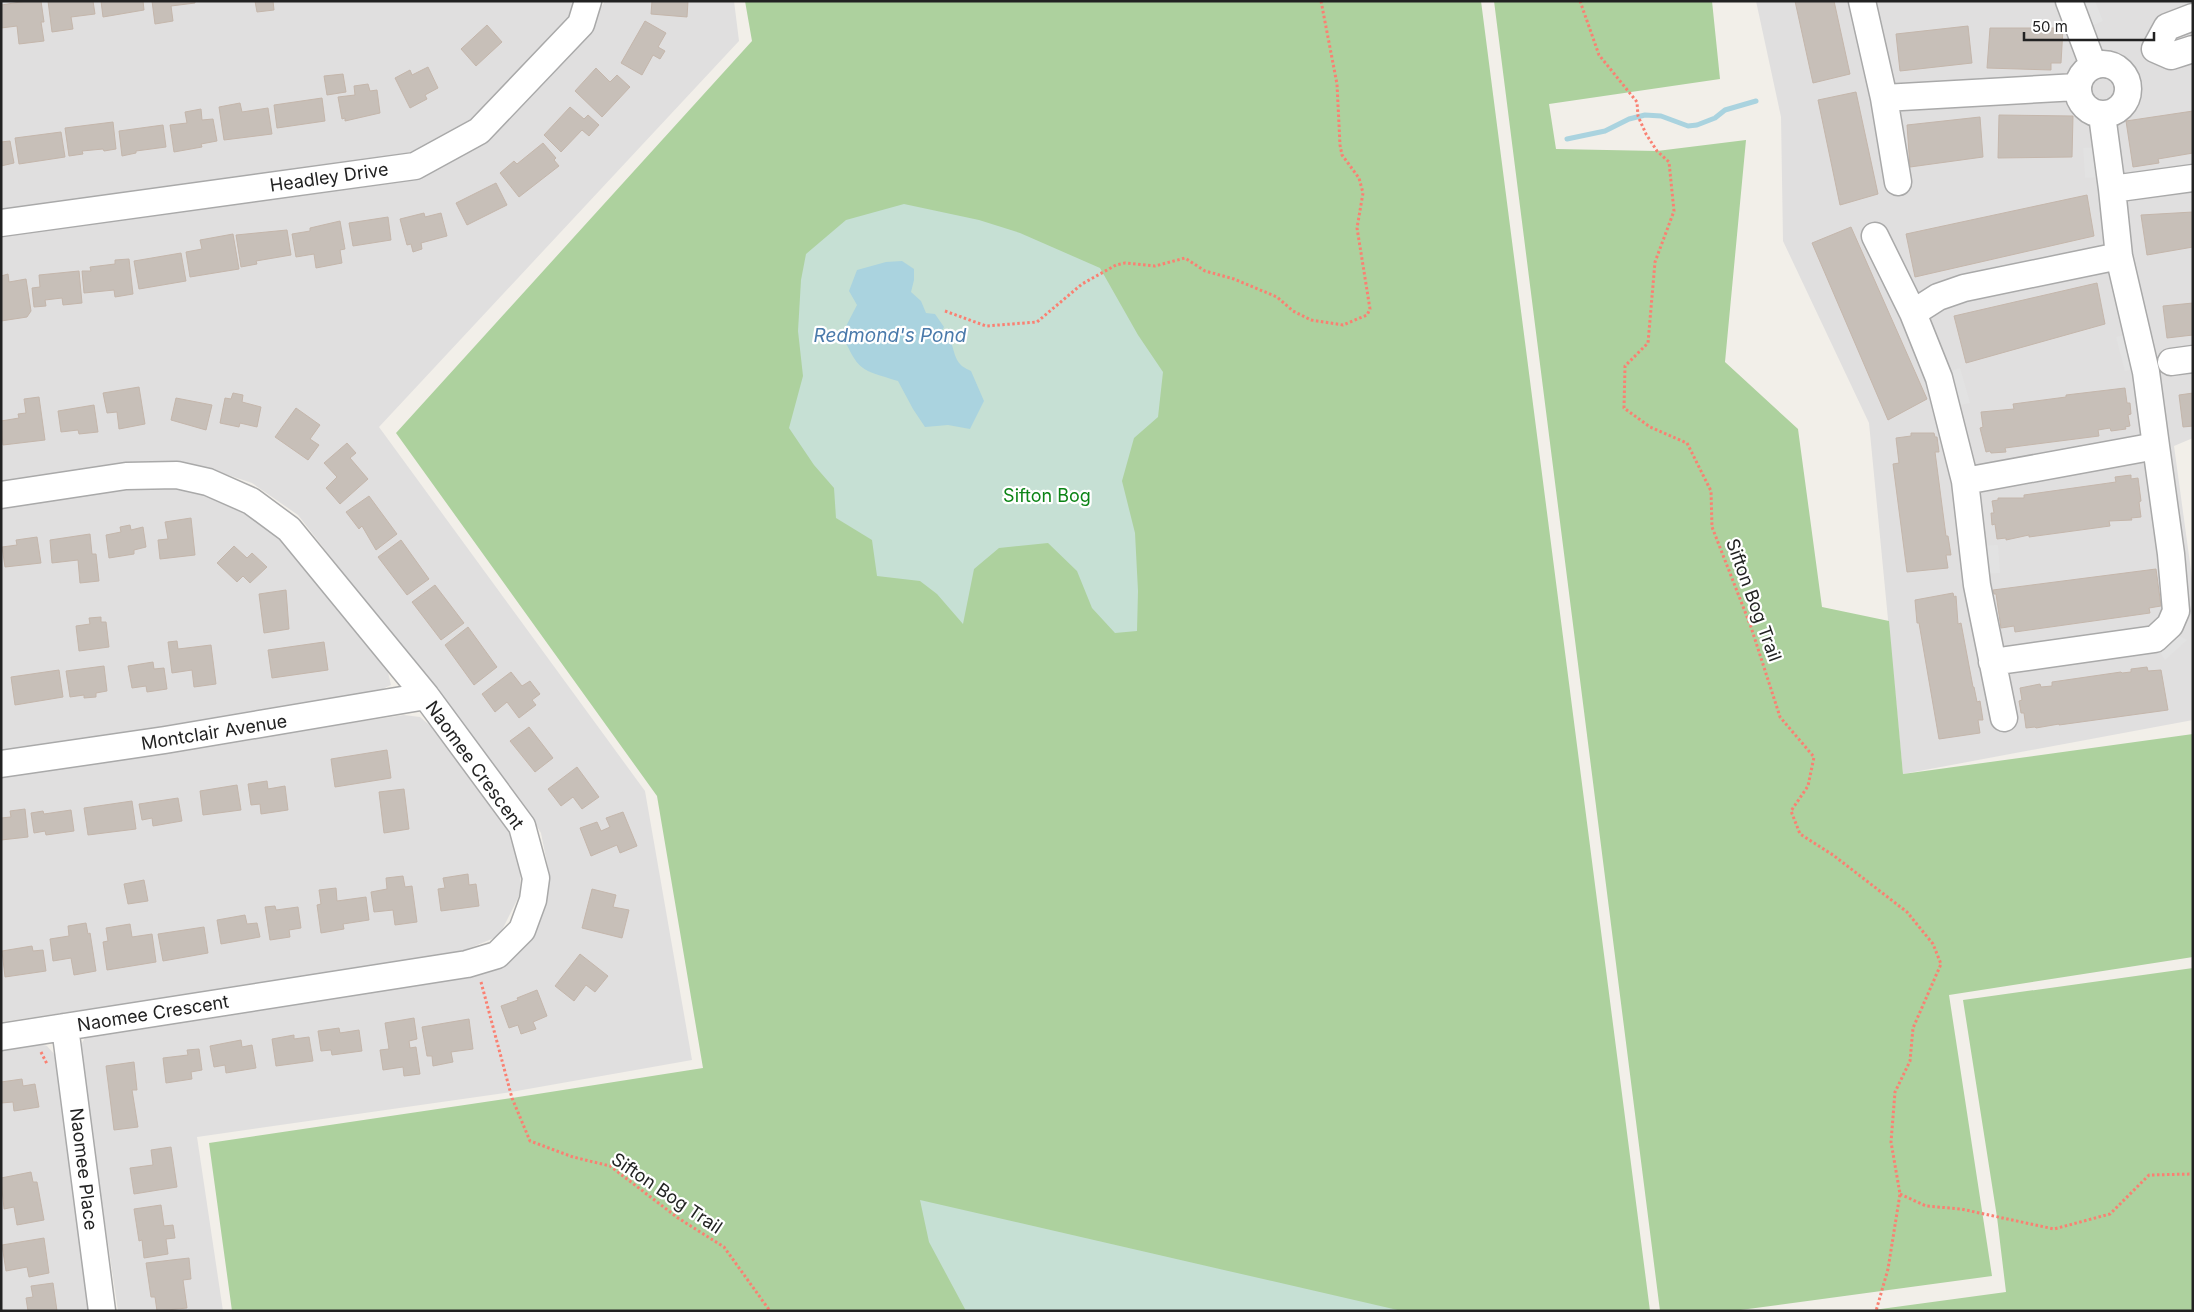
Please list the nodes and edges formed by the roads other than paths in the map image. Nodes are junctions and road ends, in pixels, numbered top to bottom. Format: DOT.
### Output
graph roads {
  1 [pos="588,1"];
  2 [pos="1862,1"];
  3 [pos="2069,1"];
  4 [pos="2193,16"];
  5 [pos="2155,49"];
  6 [pos="2193,49"];
  7 [pos="2093,65"];
  8 [pos="2125,75"];
  9 [pos="2077,87"];
  10 [pos="1884,98"];
  11 [pos="2102,114"];
  12 [pos="2193,178"];
  13 [pos="1898,182"];
  14 [pos="2112,189"];
  15 [pos="1,224"];
  16 [pos="1875,236"];
  17 [pos="2119,256"];
  18 [pos="1913,313"];
  19 [pos="2156,446"];
  20 [pos="1965,481"];
  21 [pos="1,495"];
  22 [pos="1992,662"];
  23 [pos="426,696"];
  24 [pos="2004,718"];
  25 [pos="1,764"];
  26 [pos="65,1027"];
  27 [pos="1,1037"];
  28 [pos="102,1311"];
  1 -- 15 [label="street, Headley Drive"];
  2 -- 10 [label="street"];
  3 -- 7 [label="street"];
  4 -- 5 [label="street"];
  5 -- 6 [label="street"];
  5 -- 8 [label="street"];
  7 -- 8 [label="street"];
  7 -- 9 [label="street"];
  8 -- 11 [label="street"];
  9 -- 10 [label="street"];
  9 -- 11 [label="street"];
  10 -- 13 [label="street"];
  11 -- 14 [label="street"];
  12 -- 14 [label="street"];
  14 -- 17 [label="street"];
  16 -- 18 [label="street"];
  17 -- 18 [label="street"];
  17 -- 19 [label="street"];
  18 -- 20 [label="street"];
  19 -- 20 [label="street"];
  19 -- 22 [label="street"];
  20 -- 22 [label="street"];
  21 -- 23 [label="street, Naomee Crescent"];
  22 -- 24 [label="street"];
  23 -- 25 [label="street, Montclair Avenue"];
  23 -- 26 [label="street, Naomee Crescent"];
  26 -- 27 [label="street, Naomee Crescent"];
  26 -- 28 [label="street, Naomee Place"];
}
